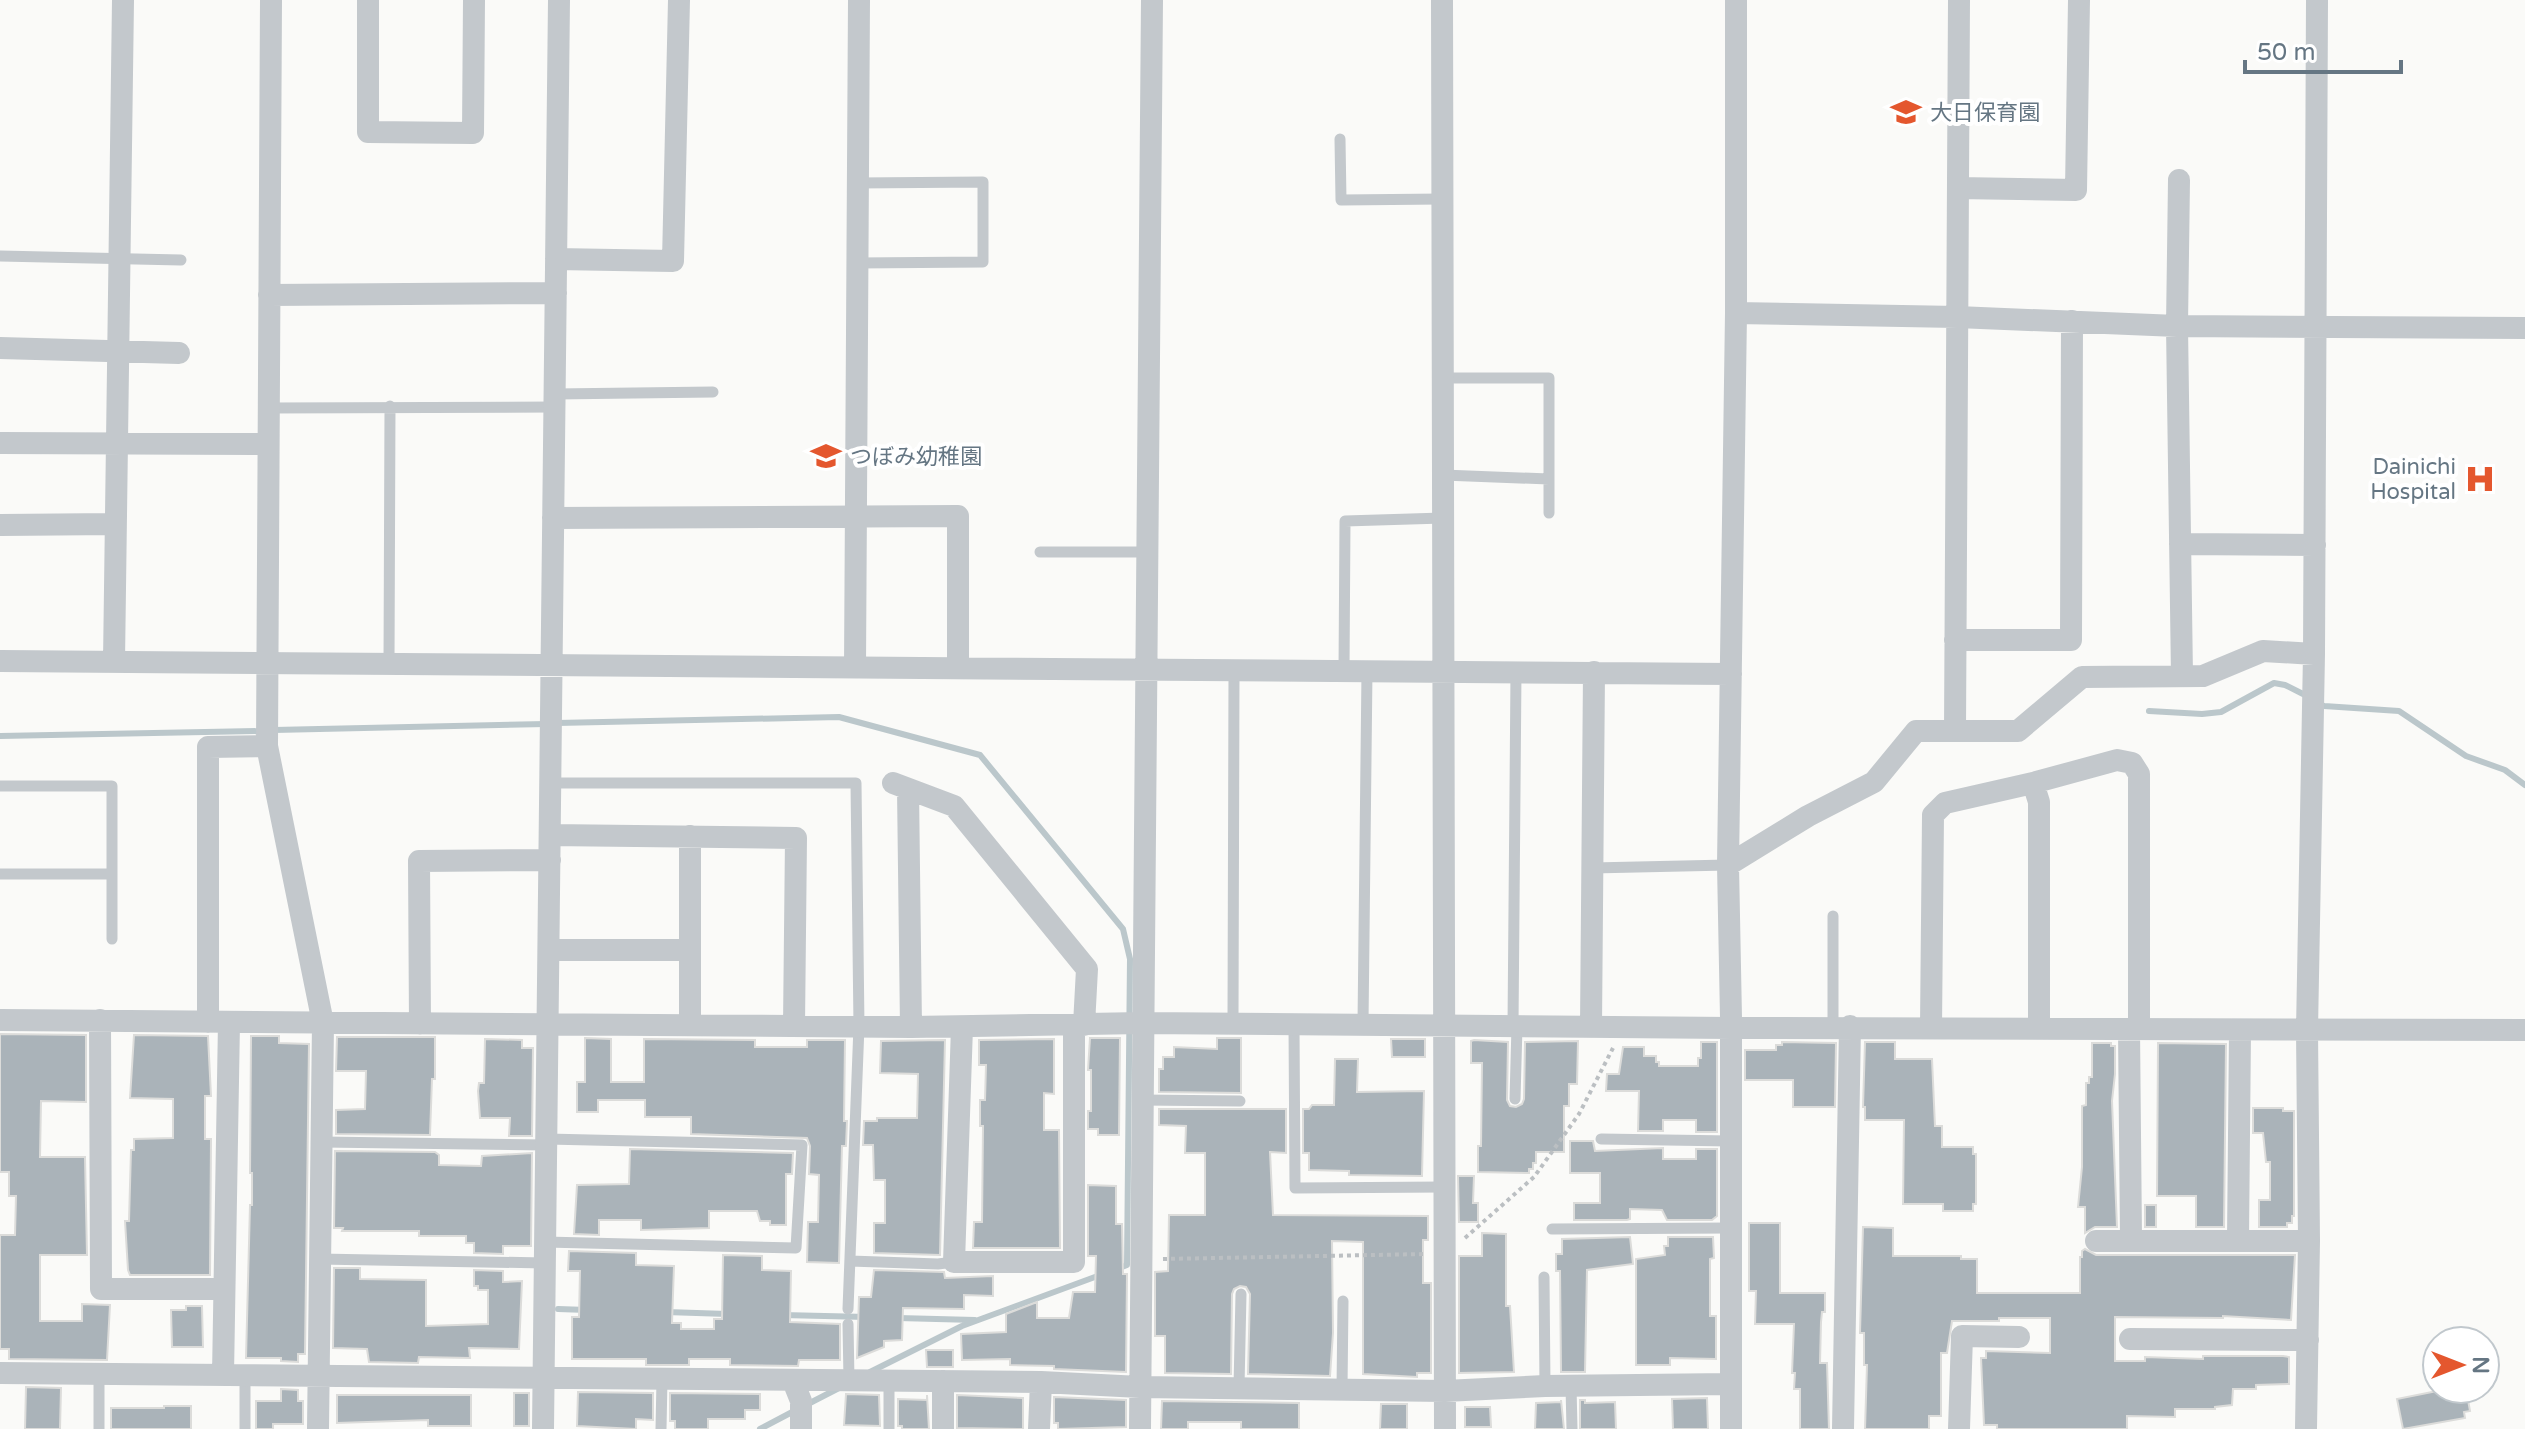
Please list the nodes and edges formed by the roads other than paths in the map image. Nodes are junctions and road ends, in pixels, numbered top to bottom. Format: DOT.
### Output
graph roads {
  1 [pos="123,0"];
  2 [pos="271,0"];
  3 [pos="368,0"];
  4 [pos="474,0"];
  5 [pos="559,0"];
  6 [pos="679,0"];
  7 [pos="859,0"];
  8 [pos="1152,0"];
  9 [pos="1442,0"];
  10 [pos="1736,0"];
  11 [pos="1959,0"];
  12 [pos="2079,0"];
  13 [pos="2317,0"];
  14 [pos="1340,139"];
  15 [pos="2179,180"];
  16 [pos="857,183"];
  17 [pos="1958,188"];
  18 [pos="1442,199"];
  19 [pos="0,256"];
  20 [pos="120,259"];
  21 [pos="556,259"];
  22 [pos="181,260"];
  23 [pos="857,263"];
  24 [pos="556,293"];
  25 [pos="269,295"];
  26 [pos="1736,313"];
  27 [pos="1957,317"];
  28 [pos="2072,321"];
  29 [pos="2177,326"];
  30 [pos="2316,328"];
  31 [pos="2525,328"];
  32 [pos="0,348"];
  33 [pos="118,351"];
  34 [pos="179,353"];
  35 [pos="1443,378"];
  36 [pos="713,392"];
  37 [pos="555,400"];
  38 [pos="390,406"];
  39 [pos="269,408"];
  40 [pos="0,443"];
  41 [pos="117,444"];
  42 [pos="268,444"];
  43 [pos="1443,475"];
  44 [pos="1549,479"];
  45 [pos="1549,513"];
  46 [pos="856,516"];
  47 [pos="553,518"];
  48 [pos="1443,518"];
  49 [pos="115,524"];
  50 [pos="0,525"];
  51 [pos="2180,544"];
  52 [pos="2315,545"];
  53 [pos="1040,552"];
  54 [pos="1148,552"];
  55 [pos="1955,640"];
  56 [pos="2314,654"];
  57 [pos="0,661"];
  58 [pos="114,662"];
  59 [pos="267,663"];
  60 [pos="389,664"];
  61 [pos="552,665"];
  62 [pos="855,667"];
  63 [pos="958,668"];
  64 [pos="1148,669"];
  65 [pos="1234,670"];
  66 [pos="1344,670"];
  67 [pos="1367,671"];
  68 [pos="1443,671"];
  69 [pos="1516,672"];
  70 [pos="1594,672"];
  71 [pos="1731,674"];
  72 [pos="2182,676"];
  73 [pos="1955,731"];
  74 [pos="267,746"];
  75 [pos="550,783"];
  76 [pos="2033,783"];
  77 [pos="0,786"];
  78 [pos="550,835"];
  79 [pos="690,836"];
  80 [pos="550,860"];
  81 [pos="1728,865"];
  82 [pos="1592,868"];
  83 [pos="0,874"];
  84 [pos="112,874"];
  85 [pos="1833,916"];
  86 [pos="112,939"];
  87 [pos="549,950"];
  88 [pos="690,950"];
  89 [pos="0,1020"];
  90 [pos="100,1020"];
  91 [pos="219,1022"];
  92 [pos="323,1023"];
  93 [pos="1134,1023"];
  94 [pos="420,1024"];
  95 [pos="1233,1024"];
  96 [pos="1363,1024"];
  97 [pos="548,1025"];
  98 [pos="690,1025"];
  99 [pos="1079,1025"];
  100 [pos="1294,1025"];
  101 [pos="1444,1025"];
  102 [pos="794,1026"];
  103 [pos="859,1026"];
  104 [pos="1515,1026"];
  105 [pos="1841,1026"];
  106 [pos="911,1027"];
  107 [pos="962,1027"];
  108 [pos="1591,1027"];
  109 [pos="1731,1028"];
  110 [pos="1931,1028"];
  111 [pos="2039,1028"];
  112 [pos="2134,1029"];
  113 [pos="2240,1030"];
  114 [pos="2307,1030"];
  115 [pos="2525,1030"];
  116 [pos="1515,1099"];
  117 [pos="1142,1100"];
  118 [pos="1240,1101"];
  119 [pos="1601,1139"];
  120 [pos="1731,1141"];
  121 [pos="322,1142"];
  122 [pos="546,1142"];
  123 [pos="1444,1187"];
  124 [pos="1731,1228"];
  125 [pos="1552,1229"];
  126 [pos="2131,1239"];
  127 [pos="2238,1239"];
  128 [pos="2096,1241"];
  129 [pos="2309,1241"];
  130 [pos="545,1252"];
  131 [pos="319,1259"];
  132 [pos="850,1261"];
  133 [pos="954,1262"];
  134 [pos="1544,1277"];
  135 [pos="224,1289"];
  136 [pos="1241,1294"];
  137 [pos="1343,1301"];
  138 [pos="848,1309"];
  139 [pos="848,1324"];
  140 [pos="2019,1337"];
  141 [pos="2130,1339"];
  142 [pos="2308,1340"];
  143 [pos="0,1373"];
  144 [pos="99,1374"];
  145 [pos="234,1375"];
  146 [pos="318,1376"];
  147 [pos="544,1378"];
  148 [pos="662,1379"];
  149 [pos="849,1380"];
  150 [pos="793,1381"];
  151 [pos="889,1381"];
  152 [pos="943,1381"];
  153 [pos="1041,1382"];
  154 [pos="1731,1384"];
  155 [pos="1545,1386"];
  156 [pos="1571,1386"];
  157 [pos="1140,1387"];
  158 [pos="1239,1387"];
  159 [pos="1342,1389"];
  160 [pos="1445,1391"];
  161 [pos="795,1426"];
  162 [pos="99,1429"];
  163 [pos="245,1429"];
  164 [pos="318,1429"];
  165 [pos="543,1429"];
  166 [pos="661,1429"];
  167 [pos="889,1429"];
  168 [pos="943,1429"];
  169 [pos="1039,1429"];
  170 [pos="1140,1429"];
  171 [pos="1445,1429"];
  172 [pos="1572,1429"];
  173 [pos="1731,1429"];
  174 [pos="1843,1429"];
  175 [pos="1959,1429"];
  176 [pos="2306,1429"];
  1 -- 20 [label="street"];
  2 -- 25 [label="street"];
  3 -- 4 [label="street"];
  5 -- 21 [label="street"];
  6 -- 21 [label="street"];
  7 -- 16 [label="street"];
  8 -- 54 [label="street"];
  9 -- 18 [label="street"];
  10 -- 26 [label="street"];
  11 -- 17 [label="street"];
  12 -- 17 [label="street"];
  13 -- 30 [label="street"];
  14 -- 18 [label="lane"];
  15 -- 29 [label="street"];
  16 -- 23 [label="street"];
  16 -- 23 [label="lane"];
  17 -- 27 [label="street"];
  18 -- 35 [label="street"];
  19 -- 20 [label="lane"];
  20 -- 22 [label="lane"];
  20 -- 33 [label="street"];
  21 -- 24 [label="street"];
  23 -- 46 [label="street"];
  24 -- 25 [label="street"];
  24 -- 37 [label="street"];
  25 -- 39 [label="street"];
  26 -- 27 [label="street"];
  26 -- 71 [label="street"];
  27 -- 28 [label="street"];
  27 -- 55 [label="street"];
  28 -- 29 [label="street"];
  28 -- 55 [label="street"];
  29 -- 30 [label="street"];
  29 -- 51 [label="street"];
  30 -- 31 [label="street"];
  30 -- 52 [label="street"];
  32 -- 33 [label="street"];
  33 -- 34 [label="street"];
  33 -- 41 [label="street"];
  35 -- 43 [label="street"];
  35 -- 44 [label="lane"];
  36 -- 37 [label="lane"];
  37 -- 38 [label="lane"];
  37 -- 47 [label="street"];
  38 -- 39 [label="lane"];
  38 -- 60 [label="lane"];
  39 -- 42 [label="street"];
  40 -- 41 [label="street"];
  41 -- 42 [label="street"];
  41 -- 49 [label="street"];
  42 -- 59 [label="street"];
  43 -- 44 [label="lane"];
  43 -- 48 [label="street"];
  44 -- 45 [label="lane"];
  46 -- 47 [label="street"];
  46 -- 62 [label="street"];
  46 -- 63 [label="street"];
  47 -- 61 [label="street"];
  48 -- 66 [label="lane"];
  48 -- 68 [label="street"];
  49 -- 50 [label="street"];
  49 -- 58 [label="street"];
  51 -- 52 [label="street"];
  51 -- 72 [label="street"];
  52 -- 56 [label="street"];
  53 -- 54 [label="lane"];
  54 -- 64 [label="street"];
  55 -- 73 [label="street"];
  56 -- 72 [label="street"];
  56 -- 114 [label="street"];
  57 -- 58 [label="street"];
  58 -- 59 [label="street"];
  59 -- 60 [label="street"];
  59 -- 74 [label="street"];
  60 -- 61 [label="street"];
  61 -- 62 [label="street"];
  61 -- 75 [label="street"];
  62 -- 63 [label="street"];
  63 -- 64 [label="street"];
  64 -- 65 [label="street"];
  64 -- 93 [label="street"];
  65 -- 66 [label="street"];
  65 -- 95 [label="lane"];
  66 -- 67 [label="street"];
  67 -- 68 [label="street"];
  67 -- 96 [label="lane"];
  68 -- 69 [label="street"];
  68 -- 101 [label="street"];
  69 -- 70 [label="street"];
  69 -- 104 [label="lane"];
  70 -- 71 [label="street"];
  70 -- 82 [label="street"];
  71 -- 81 [label="street"];
  72 -- 73 [label="street"];
  73 -- 81 [label="street"];
  74 -- 91 [label="street"];
  74 -- 92 [label="street"];
  75 -- 78 [label="street"];
  75 -- 103 [label="lane"];
  76 -- 110 [label="street"];
  76 -- 111 [label="street"];
  76 -- 112 [label="street"];
  77 -- 84 [label="lane"];
  78 -- 79 [label="street"];
  78 -- 80 [label="street"];
  79 -- 88 [label="street"];
  79 -- 102 [label="street"];
  80 -- 87 [label="street"];
  80 -- 94 [label="street"];
  81 -- 82 [label="lane"];
  81 -- 109 [label="street"];
  82 -- 108 [label="street"];
  83 -- 84 [label="lane"];
  84 -- 86 [label="lane"];
  85 -- 105 [label="lane"];
  87 -- 88 [label="street"];
  87 -- 97 [label="street"];
  88 -- 98 [label="street"];
  89 -- 90 [label="street"];
  90 -- 91 [label="street"];
  90 -- 135 [label="street"];
  91 -- 92 [label="street"];
  91 -- 135 [label="street"];
  92 -- 94 [label="street"];
  92 -- 121 [label="street"];
  93 -- 95 [label="street"];
  93 -- 99 [label="street"];
  93 -- 117 [label="street"];
  94 -- 97 [label="street"];
  95 -- 100 [label="street"];
  96 -- 100 [label="street"];
  96 -- 101 [label="street"];
  97 -- 98 [label="street"];
  97 -- 122 [label="street"];
  98 -- 102 [label="street"];
  99 -- 106 [label="street"];
  99 -- 107 [label="street"];
  99 -- 133 [label="street"];
  100 -- 123 [label="lane"];
  101 -- 104 [label="street"];
  101 -- 123 [label="street"];
  102 -- 103 [label="street"];
  103 -- 106 [label="street"];
  103 -- 132 [label="lane"];
  104 -- 108 [label="street"];
  104 -- 116 [label="lane"];
  105 -- 109 [label="street"];
  105 -- 110 [label="street"];
  105 -- 174 [label="street"];
  106 -- 107 [label="street"];
  107 -- 133 [label="street"];
  108 -- 109 [label="street"];
  109 -- 120 [label="street"];
  110 -- 111 [label="street"];
  111 -- 112 [label="street"];
  112 -- 113 [label="street"];
  112 -- 126 [label="street"];
  113 -- 114 [label="street"];
  113 -- 127 [label="street"];
  114 -- 115 [label="street"];
  114 -- 129 [label="street"];
  117 -- 118 [label="lane"];
  117 -- 157 [label="street"];
  119 -- 120 [label="lane"];
  120 -- 124 [label="street"];
  121 -- 122 [label="lane"];
  121 -- 131 [label="street"];
  122 -- 130 [label="street"];
  122 -- 130 [label="lane"];
  123 -- 160 [label="street"];
  124 -- 125 [label="lane"];
  124 -- 154 [label="street"];
  126 -- 127 [label="street"];
  126 -- 128 [label="street"];
  127 -- 129 [label="street"];
  129 -- 142 [label="street"];
  130 -- 131 [label="lane"];
  130 -- 147 [label="street"];
  131 -- 146 [label="street"];
  132 -- 133 [label="lane"];
  132 -- 138 [label="lane"];
  134 -- 155 [label="lane"];
  135 -- 145 [label="street"];
  136 -- 158 [label="lane"];
  137 -- 159 [label="lane"];
  139 -- 149 [label="lane"];
  140 -- 175 [label="street"];
  141 -- 142 [label="street"];
  142 -- 176 [label="street"];
  143 -- 144 [label="street"];
  144 -- 145 [label="street"];
  144 -- 162 [label="lane"];
  145 -- 146 [label="street"];
  145 -- 163 [label="lane"];
  146 -- 147 [label="street"];
  146 -- 164 [label="street"];
  147 -- 148 [label="street"];
  147 -- 165 [label="street"];
  148 -- 150 [label="street"];
  148 -- 166 [label="lane"];
  149 -- 150 [label="street"];
  149 -- 151 [label="street"];
  150 -- 161 [label="street"];
  151 -- 152 [label="street"];
  151 -- 167 [label="lane"];
  152 -- 153 [label="street"];
  152 -- 168 [label="street"];
  153 -- 157 [label="street"];
  153 -- 169 [label="street"];
  154 -- 156 [label="street"];
  154 -- 173 [label="street"];
  155 -- 156 [label="street"];
  155 -- 160 [label="street"];
  156 -- 172 [label="lane"];
  157 -- 158 [label="street"];
  157 -- 170 [label="street"];
  158 -- 159 [label="street"];
  159 -- 160 [label="street"];
  160 -- 171 [label="street"];
}
